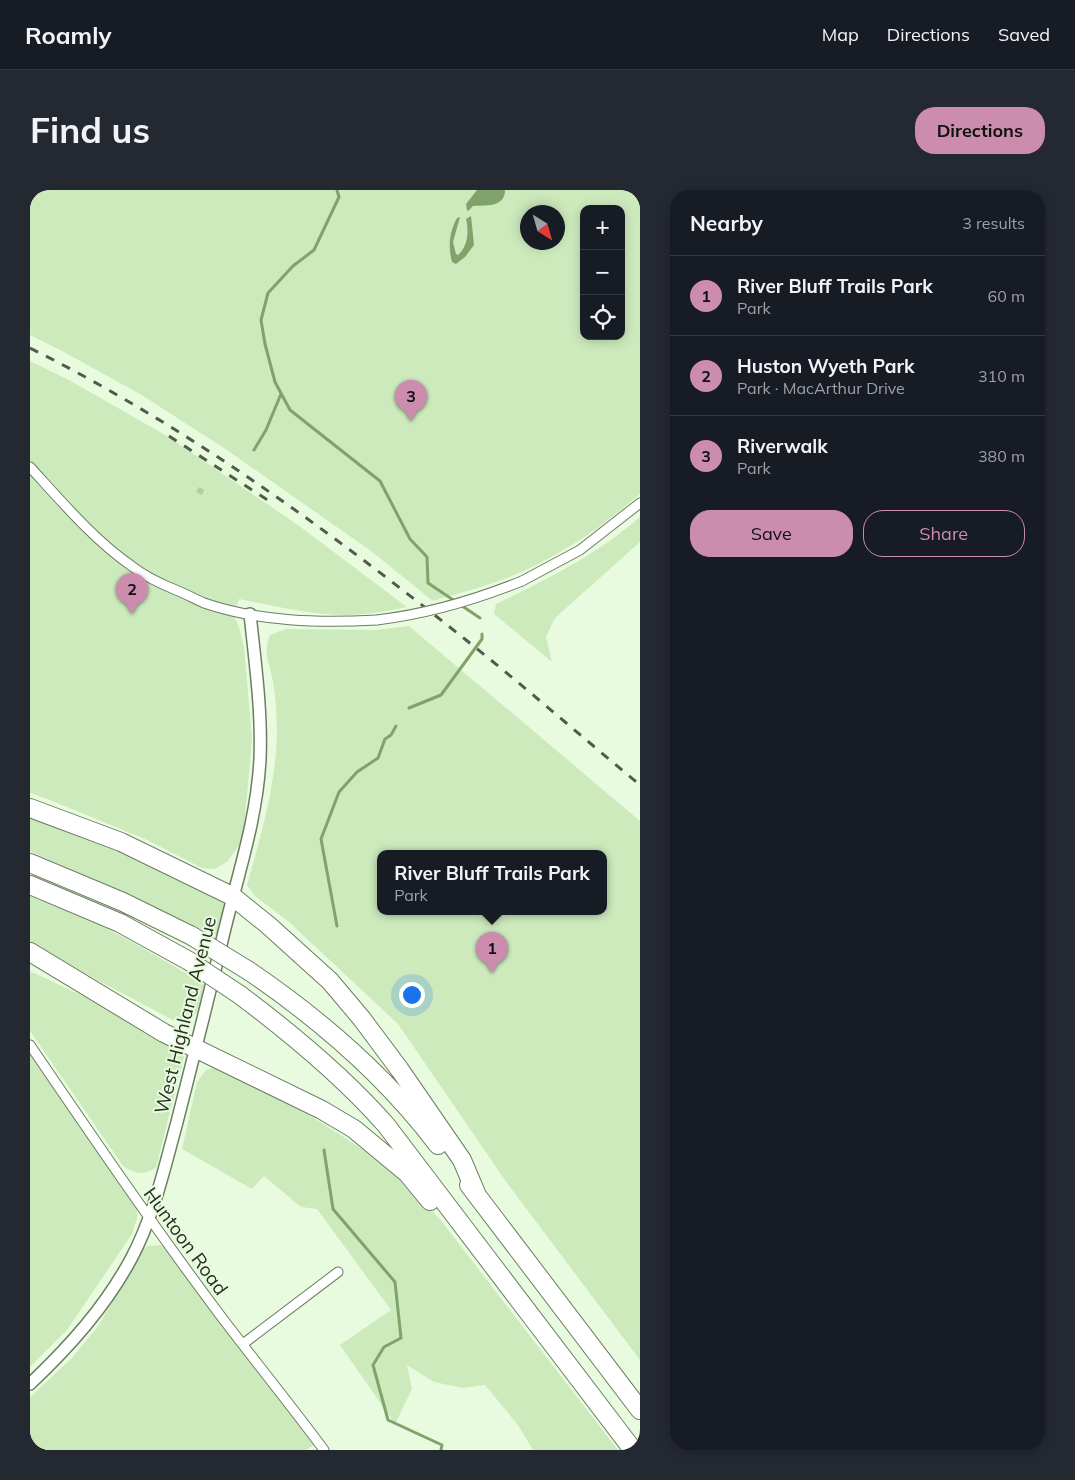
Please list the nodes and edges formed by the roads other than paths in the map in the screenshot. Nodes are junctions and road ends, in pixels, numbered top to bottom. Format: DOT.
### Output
graph roads {
  1 [pos="30,466"];
  2 [pos="640,503"];
  3 [pos="250,614"];
  4 [pos="30,808"];
  5 [pos="30,863"];
  6 [pos="30,885"];
  7 [pos="232,896"];
  8 [pos="30,952"];
  9 [pos="30,1045"];
  10 [pos="196,1049"];
  11 [pos="476,1193"];
  12 [pos="149,1218"];
  13 [pos="482,1252"];
  14 [pos="338,1272"];
  15 [pos="243,1344"];
  16 [pos="30,1384"];
  17 [pos="640,1410"];
  18 [pos="324,1450"];
  19 [pos="633,1450"];
  1 -- 3 [label="street"];
  2 -- 3 [label="street, bridge"];
  3 -- 7 [label="street, West Highland Avenue"];
  4 -- 7 [label="highway"];
  5 -- 11 [label="highway, bridge"];
  6 -- 13 [label="highway, bridge"];
  7 -- 10 [label="street, West Highland Avenue"];
  7 -- 11 [label="highway"];
  8 -- 10 [label="highway"];
  9 -- 12 [label="street, Huntoon Road"];
  10 -- 12 [label="street, West Highland Avenue"];
  10 -- 13 [label="highway"];
  11 -- 17 [label="highway"];
  12 -- 15 [label="street, Huntoon Road"];
  12 -- 16 [label="street, West Highland Avenue"];
  13 -- 19 [label="highway"];
  14 -- 15 [label="street"];
  15 -- 18 [label="street, Huntoon Road"];
}
